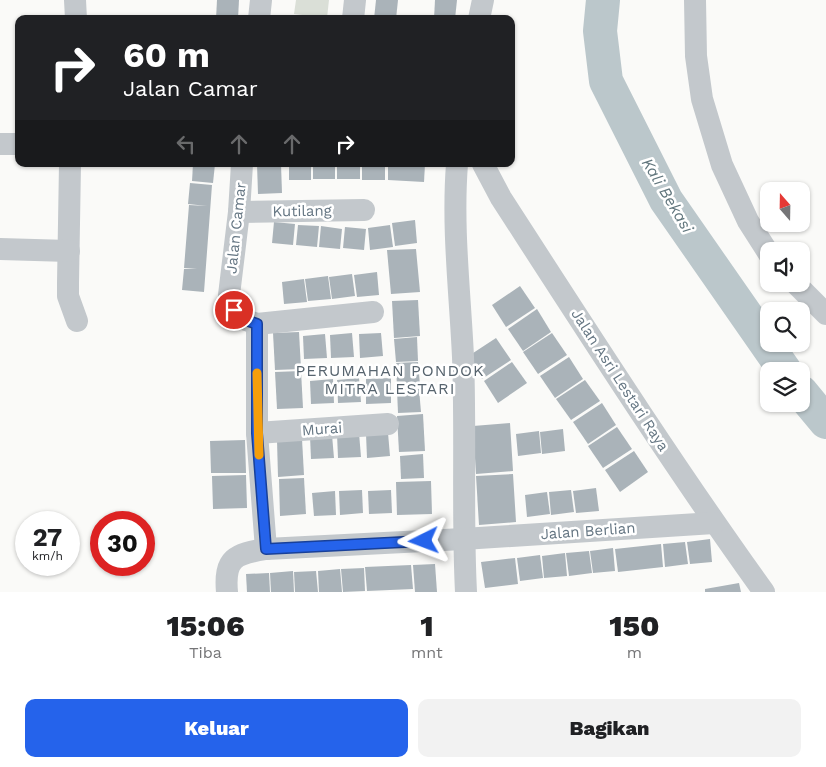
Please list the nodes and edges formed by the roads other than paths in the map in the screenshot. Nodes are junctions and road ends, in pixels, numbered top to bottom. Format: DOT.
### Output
graph roads {
  1 [pos="75,0"];
  2 [pos="262,0"];
  3 [pos="355,0"];
  4 [pos="482,0"];
  5 [pos="695,0"];
  6 [pos="76,15"];
  7 [pos="260,15"];
  8 [pos="353,15"];
  9 [pos="480,15"];
  10 [pos="0,144"];
  11 [pos="15,144"];
  12 [pos="70,167"];
  13 [pos="242,167"];
  14 [pos="457,167"];
  15 [pos="484,167"];
  16 [pos="364,210"];
  17 [pos="239,212"];
  18 [pos="761,242"];
  19 [pos="0,249"];
  20 [pos="68,251"];
  21 [pos="804,292"];
  22 [pos="373,312"];
  23 [pos="826,314"];
  24 [pos="77,321"];
  25 [pos="257,324"];
  26 [pos="388,424"];
  27 [pos="257,433"];
  28 [pos="714,523"];
  29 [pos="463,539"];
  30 [pos="266,549"];
  31 [pos="226,585"];
  32 [pos="466,592"];
  33 [pos="764,592"];
  1 -- 6 [label="street"];
  2 -- 7 [label="street"];
  3 -- 8 [label="street"];
  4 -- 9 [label="street"];
  5 -- 18 [label="street"];
  10 -- 11 [label="street"];
  12 -- 20 [label="street"];
  13 -- 17 [label="street, Jalan Camar"];
  14 -- 29 [label="street"];
  15 -- 28 [label="street, Jalan Asri Lestari Raya"];
  16 -- 17 [label="street, Kutilang"];
  17 -- 25 [label="street, Jalan Camar"];
  19 -- 20 [label="street"];
  20 -- 24 [label="street"];
  21 -- 23 [label="street"];
  22 -- 25 [label="street"];
  25 -- 27 [label="street"];
  26 -- 27 [label="street, Murai"];
  27 -- 30 [label="street"];
  28 -- 29 [label="street, Jalan Berlian"];
  28 -- 33 [label="street, Jalan Asri Lestari Raya"];
  29 -- 30 [label="street, Jalan Berlian"];
  29 -- 32 [label="street"];
  30 -- 31 [label="street, Jalan Berlian"];
}
